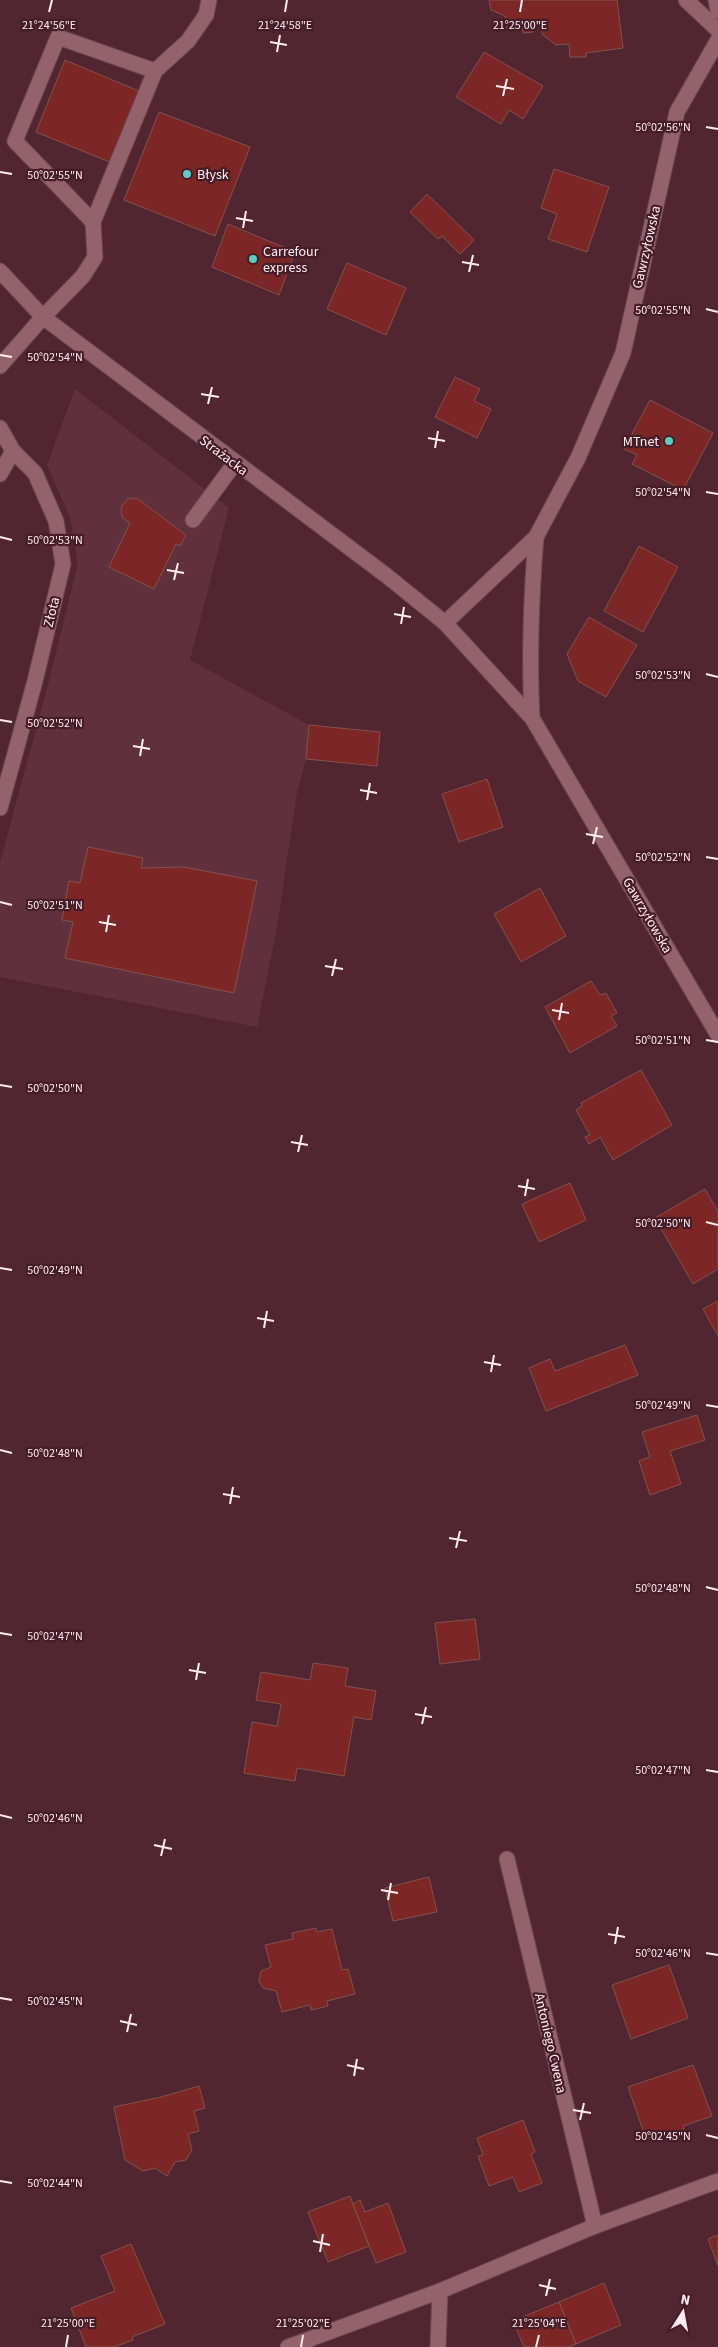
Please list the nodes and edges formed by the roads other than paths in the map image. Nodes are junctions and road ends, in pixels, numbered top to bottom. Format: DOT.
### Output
graph roads {
  1 [pos="209,0"];
  2 [pos="686,0"];
  3 [pos="716,0"];
  4 [pos="718,12"];
  5 [pos="718,30"];
  6 [pos="718,40"];
  7 [pos="155,71"];
  8 [pos="93,222"];
  9 [pos="0,266"];
  10 [pos="4,276"];
  11 [pos="43,317"];
  12 [pos="0,366"];
  13 [pos="0,428"];
  14 [pos="13,451"];
  15 [pos="235,463"];
  16 [pos="0,474"];
  17 [pos="194,520"];
  18 [pos="536,537"];
  19 [pos="445,623"];
  20 [pos="532,718"];
  21 [pos="0,808"];
  22 [pos="718,1035"];
  23 [pos="507,1859"];
  24 [pos="718,2181"];
  25 [pos="594,2226"];
  26 [pos="440,2291"];
  27 [pos="288,2347"];
  28 [pos="438,2347"];
  1 -- 7 [label="street"];
  2 -- 5 [label="street"];
  3 -- 4 [label="street"];
  6 -- 18 [label="street, Gawrzyłowska"];
  7 -- 8 [label="street"];
  7 -- 8 [label="street"];
  8 -- 11 [label="street"];
  9 -- 10 [label="street, Strażacka"];
  10 -- 11 [label="street, Strażacka"];
  11 -- 12 [label="street"];
  11 -- 15 [label="street, Strażacka"];
  13 -- 14 [label="street, Złota"];
  14 -- 16 [label="street"];
  14 -- 21 [label="street, Złota"];
  15 -- 17 [label="street"];
  15 -- 19 [label="street, Strażacka"];
  18 -- 19 [label="street, Gawrzyłowska"];
  18 -- 20 [label="street, Gawrzyłowska"];
  19 -- 20 [label="street, Gawrzyłowska"];
  20 -- 22 [label="street, Gawrzyłowska"];
  23 -- 25 [label="street, Antoniego Cwena"];
  24 -- 25 [label="street"];
  25 -- 26 [label="street"];
  26 -- 27 [label="street"];
  26 -- 28 [label="street"];
}
